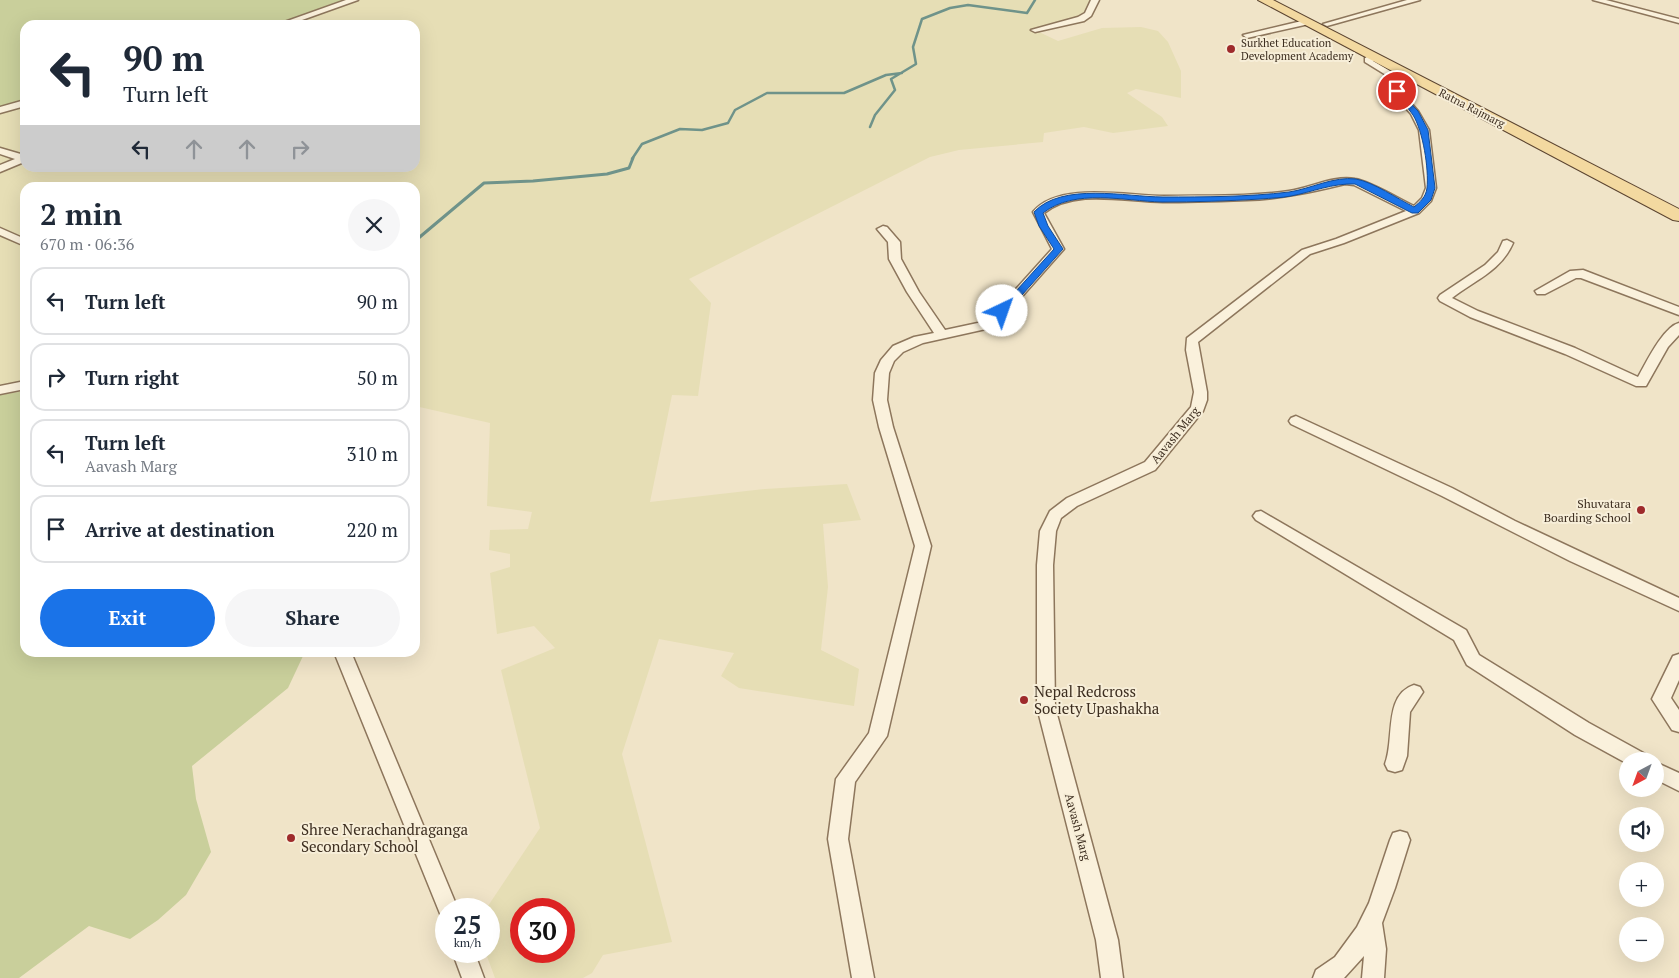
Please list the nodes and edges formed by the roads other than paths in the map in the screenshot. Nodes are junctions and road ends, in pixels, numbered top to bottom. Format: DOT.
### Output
graph roads {
  1 [pos="354,0"];
  2 [pos="1095,0"];
  3 [pos="1264,0"];
  4 [pos="1278,0"];
  5 [pos="1416,0"];
  6 [pos="1597,0"];
  7 [pos="295,20"];
  8 [pos="1679,21"];
  9 [pos="1306,22"];
  10 [pos="1327,24"];
  11 [pos="1035,30"];
  12 [pos="1247,35"];
  13 [pos="1372,57"];
  14 [pos="20,104"];
  15 [pos="0,110"];
  16 [pos="0,152"];
  17 [pos="0,169"];
  18 [pos="1679,208"];
  19 [pos="1415,211"];
  20 [pos="1679,216"];
  21 [pos="883,229"];
  22 [pos="0,231"];
  23 [pos="20,241"];
  24 [pos="1507,243"];
  25 [pos="1541,291"];
  26 [pos="1679,311"];
  27 [pos="1679,327"];
  28 [pos="942,336"];
  29 [pos="20,386"];
  30 [pos="0,390"];
  31 [pos="1296,421"];
  32 [pos="1261,516"];
  33 [pos="1679,605"];
  34 [pos="344,657"];
  35 [pos="1679,661"];
  36 [pos="1414,692"];
  37 [pos="1679,724"];
  38 [pos="1624,752"];
  39 [pos="1395,764"];
  40 [pos="1664,774"];
  41 [pos="1679,782"];
  42 [pos="1400,840"];
  43 [pos="443,898"];
  44 [pos="1371,920"];
  45 [pos="467,963"];
  46 [pos="473,978"];
  47 [pos="863,978"];
  48 [pos="1112,978"];
  49 [pos="1324,978"];
  50 [pos="1373,978"];
  1 -- 7 [label="street"];
  2 -- 11 [label="street"];
  3 -- 9 [label="main road, Ratna Rajmarg"];
  4 -- 10 [label="main road, Ratna Rajmarg"];
  5 -- 10 [label="street"];
  6 -- 8 [label="street"];
  9 -- 12 [label="street"];
  9 -- 13 [label="main road, Ratna Rajmarg"];
  10 -- 18 [label="main road, Ratna Rajmarg"];
  13 -- 19 [label="street"];
  13 -- 20 [label="main road, Ratna Rajmarg"];
  14 -- 15 [label="street"];
  16 -- 17 [label="street"];
  19 -- 28 [label="street"];
  19 -- 48 [label="street, Aavash Marg"];
  21 -- 28 [label="street"];
  22 -- 23 [label="street"];
  24 -- 27 [label="street"];
  25 -- 26 [label="street"];
  28 -- 47 [label="street"];
  29 -- 30 [label="street"];
  31 -- 33 [label="street"];
  32 -- 38 [label="street"];
  34 -- 43 [label="street"];
  35 -- 37 [label="street"];
  36 -- 39 [label="street"];
  40 -- 41 [label="street"];
  42 -- 44 [label="street"];
  44 -- 49 [label="street"];
  44 -- 50 [label="street"];
  45 -- 46 [label="street"];
}
